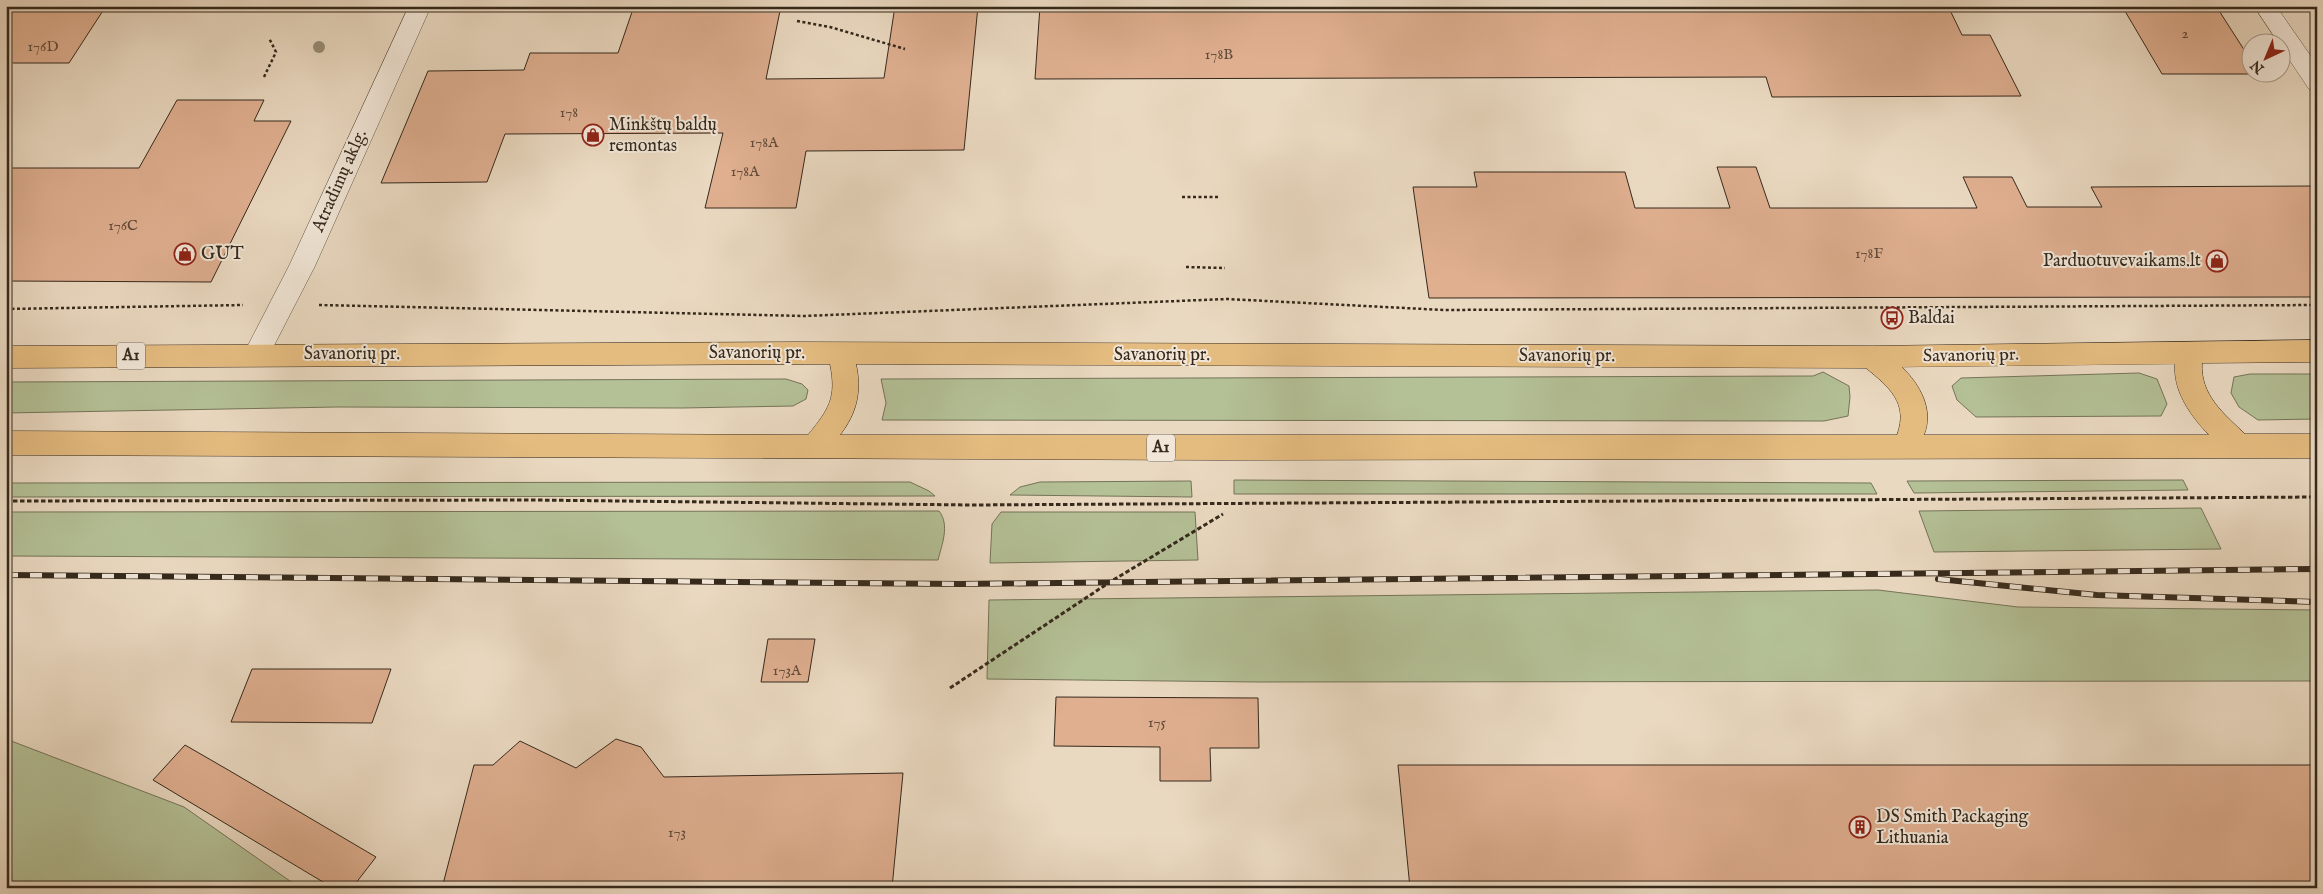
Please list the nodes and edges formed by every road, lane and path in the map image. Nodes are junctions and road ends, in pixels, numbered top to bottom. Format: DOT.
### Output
graph roads {
  1 [pos="420,6"];
  2 [pos="2265,6"];
  3 [pos="797,22"];
  4 [pos="269,38"];
  5 [pos="905,49"];
  6 [pos="264,78"];
  7 [pos="2317,83"];
  8 [pos="1182,197"];
  9 [pos="1220,197"];
  10 [pos="1186,268"];
  11 [pos="1225,268"];
  12 [pos="282,304"];
  13 [pos="2317,305"];
  14 [pos="6,309"];
  15 [pos="2317,350"];
  16 [pos="2189,353"];
  17 [pos="841,354"];
  18 [pos="256,355"];
  19 [pos="6,356"];
  20 [pos="1872,357"];
  21 [pos="6,443"];
  22 [pos="2239,446"];
  23 [pos="2317,446"];
  24 [pos="814,447"];
  25 [pos="1906,447"];
  26 [pos="2317,497"];
  27 [pos="6,501"];
  28 [pos="1223,514"];
  29 [pos="950,688"];
  1 -- 12 [label="street, Atradimų aklg."];
  2 -- 7 [label="street"];
  3 -- 5 [label="path"];
  4 -- 6 [label="path"];
  8 -- 9 [label="path"];
  10 -- 11 [label="path"];
  12 -- 13 [label="path"];
  12 -- 14 [label="path"];
  12 -- 18 [label="street, Atradimų aklg."];
  15 -- 16 [label="highway, Savanorių pr. / A1"];
  16 -- 20 [label="highway, Savanorių pr. / A1"];
  16 -- 22 [label="highway"];
  17 -- 18 [label="highway, Savanorių pr. / A1"];
  17 -- 20 [label="highway, Savanorių pr. / A1"];
  17 -- 24 [label="highway"];
  18 -- 19 [label="highway, Savanorių pr. / A1"];
  20 -- 25 [label="highway"];
  21 -- 24 [label="highway, A1"];
  22 -- 23 [label="highway, A1"];
  22 -- 25 [label="highway, A1"];
  24 -- 25 [label="highway, A1"];
  26 -- 27 [label="path"];
  28 -- 29 [label="path"];
}
